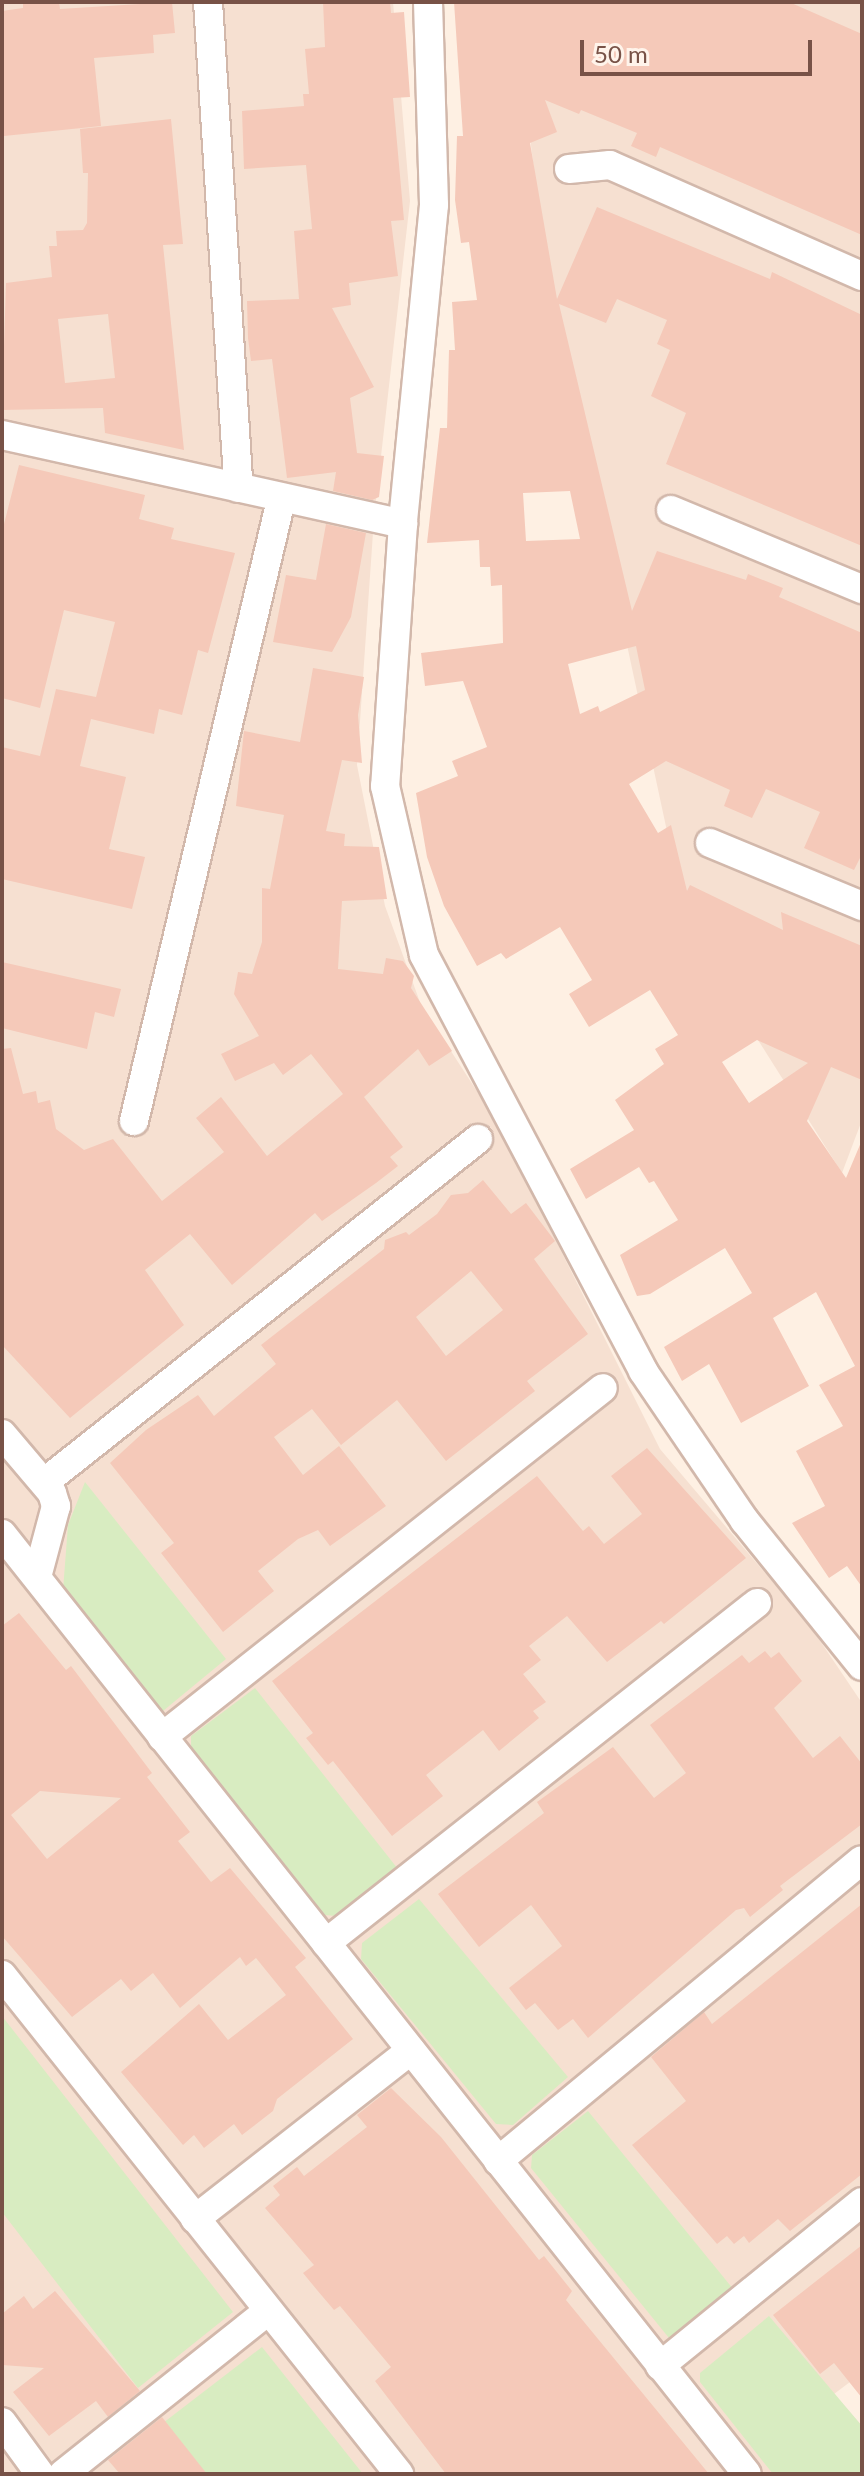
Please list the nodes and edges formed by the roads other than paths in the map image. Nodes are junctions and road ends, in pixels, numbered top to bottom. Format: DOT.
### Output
graph roads {
  1 [pos="208,2"];
  2 [pos="428,2"];
  3 [pos="569,169"];
  4 [pos="862,276"];
  5 [pos="2,435"];
  6 [pos="239,488"];
  7 [pos="281,500"];
  8 [pos="671,510"];
  9 [pos="403,524"];
  10 [pos="862,589"];
  11 [pos="710,843"];
  12 [pos="862,906"];
  13 [pos="134,1121"];
  14 [pos="478,1139"];
  15 [pos="603,1388"];
  16 [pos="2,1434"];
  17 [pos="46,1481"];
  18 [pos="2,1534"];
  19 [pos="37,1577"];
  20 [pos="757,1603"];
  21 [pos="862,1666"];
  22 [pos="162,1737"];
  23 [pos="862,1860"];
  24 [pos="326,1943"];
  25 [pos="2,1975"];
  26 [pos="411,2050"];
  27 [pos="498,2161"];
  28 [pos="862,2202"];
  29 [pos="195,2219"];
  30 [pos="268,2311"];
  31 [pos="660,2366"];
  32 [pos="2,2423"];
  33 [pos="40,2474"];
  34 [pos="63,2474"];
  35 [pos="399,2474"];
  36 [pos="747,2474"];
  1 -- 6 [label="street"];
  2 -- 9 [label="street"];
  3 -- 4 [label="street"];
  5 -- 6 [label="street"];
  6 -- 7 [label="street"];
  7 -- 9 [label="street"];
  7 -- 13 [label="street"];
  8 -- 10 [label="street"];
  9 -- 21 [label="street"];
  11 -- 12 [label="street"];
  14 -- 17 [label="street"];
  15 -- 22 [label="street"];
  16 -- 17 [label="street"];
  17 -- 19 [label="street"];
  18 -- 19 [label="street"];
  19 -- 22 [label="street"];
  20 -- 24 [label="street"];
  22 -- 24 [label="street"];
  23 -- 27 [label="street"];
  24 -- 26 [label="street"];
  25 -- 29 [label="street"];
  26 -- 27 [label="street"];
  26 -- 29 [label="street"];
  27 -- 31 [label="street"];
  28 -- 31 [label="street"];
  29 -- 30 [label="street"];
  30 -- 34 [label="street"];
  30 -- 35 [label="street"];
  31 -- 36 [label="street"];
  32 -- 33 [label="street"];
}
